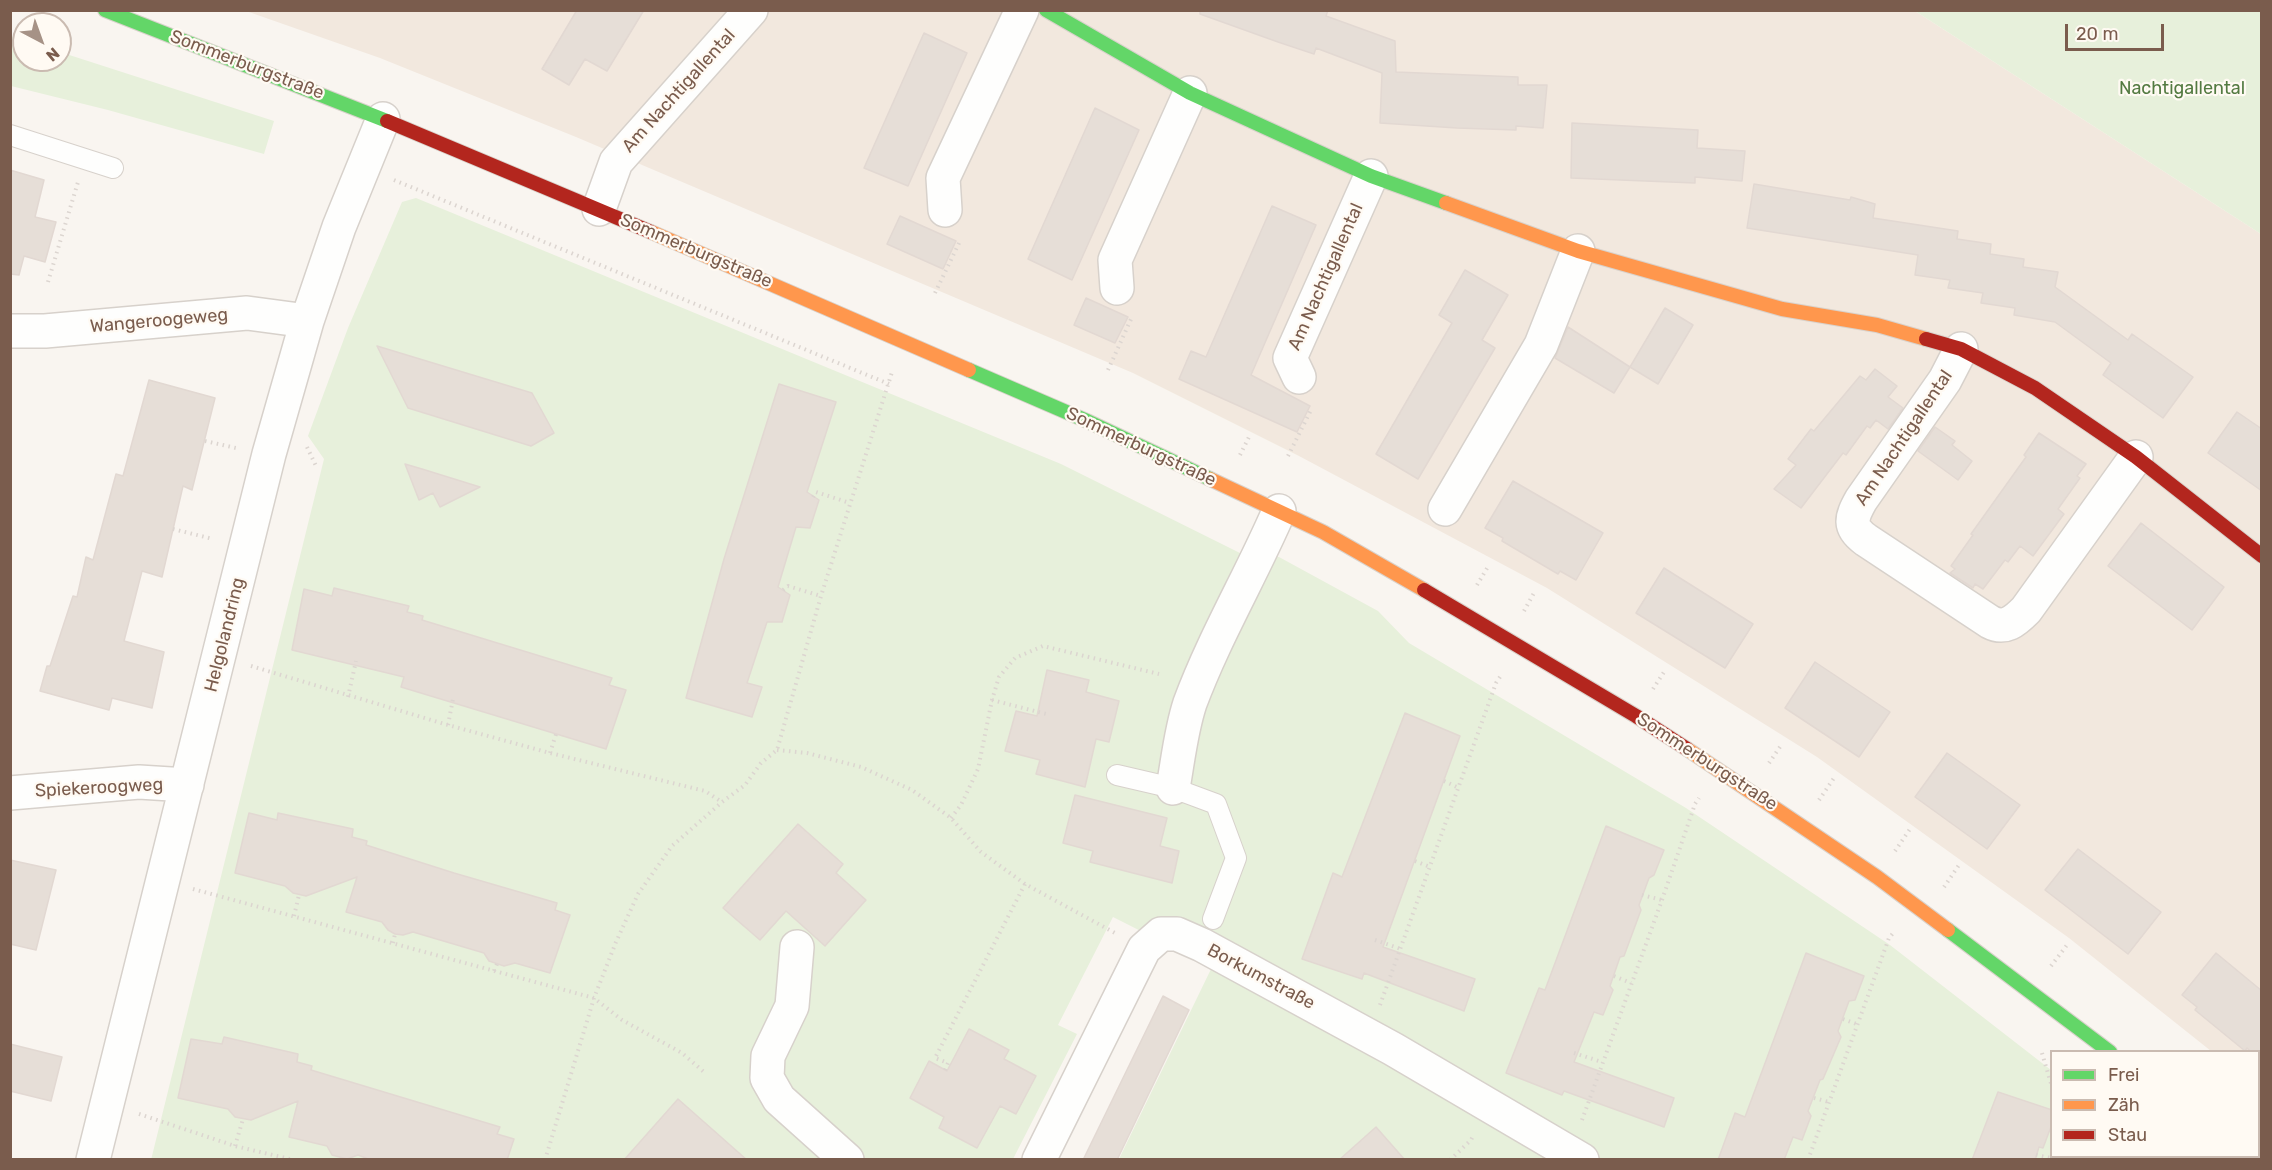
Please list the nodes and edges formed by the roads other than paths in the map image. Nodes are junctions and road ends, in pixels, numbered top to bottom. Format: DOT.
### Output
graph roads {
  1 [pos="105,10"];
  2 [pos="751,10"];
  3 [pos="1022,10"];
  4 [pos="1046,10"];
  5 [pos="1190,93"];
  6 [pos="383,119"];
  7 [pos="10,135"];
  8 [pos="113,168"];
  9 [pos="1371,176"];
  10 [pos="599,209"];
  11 [pos="945,210"];
  12 [pos="1578,251"];
  13 [pos="1117,288"];
  14 [pos="307,321"];
  15 [pos="10,331"];
  16 [pos="1961,348"];
  17 [pos="1299,377"];
  18 [pos="2136,456"];
  19 [pos="1445,510"];
  20 [pos="1279,511"];
  21 [pos="2262,555"];
  22 [pos="1117,774"];
  23 [pos="187,785"];
  24 [pos="1173,788"];
  25 [pos="10,793"];
  26 [pos="1214,919"];
  27 [pos="797,947"];
  28 [pos="2107,1050"];
  29 [pos="1576,1156"];
  30 [pos="93,1160"];
  31 [pos="848,1160"];
  32 [pos="1039,1160"];
  1 -- 6 [label="street, Sommerburgstraße"];
  2 -- 10 [label="street, Am Nachtigallental"];
  3 -- 11 [label="street"];
  4 -- 5 [label="street, Am Nachtigallental"];
  5 -- 9 [label="street, Am Nachtigallental"];
  5 -- 13 [label="street"];
  6 -- 10 [label="street, Sommerburgstraße"];
  6 -- 14 [label="street, Helgolandring"];
  7 -- 8 [label="lane"];
  9 -- 12 [label="street, Am Nachtigallental"];
  9 -- 17 [label="street, Am Nachtigallental"];
  10 -- 20 [label="street, Sommerburgstraße"];
  12 -- 16 [label="street, Am Nachtigallental"];
  12 -- 19 [label="street"];
  14 -- 15 [label="street, Wangeroogeweg"];
  14 -- 23 [label="street, Helgolandring"];
  16 -- 18 [label="street, Am Nachtigallental"];
  16 -- 18 [label="street, Am Nachtigallental"];
  18 -- 21 [label="street, Am Nachtigallental"];
  20 -- 24 [label="street"];
  20 -- 28 [label="street, Sommerburgstraße"];
  22 -- 24 [label="lane"];
  23 -- 25 [label="street, Spiekeroogweg"];
  23 -- 30 [label="street, Helgolandring"];
  24 -- 26 [label="lane"];
  27 -- 31 [label="street"];
  29 -- 32 [label="street, Borkumstraße"];
}
